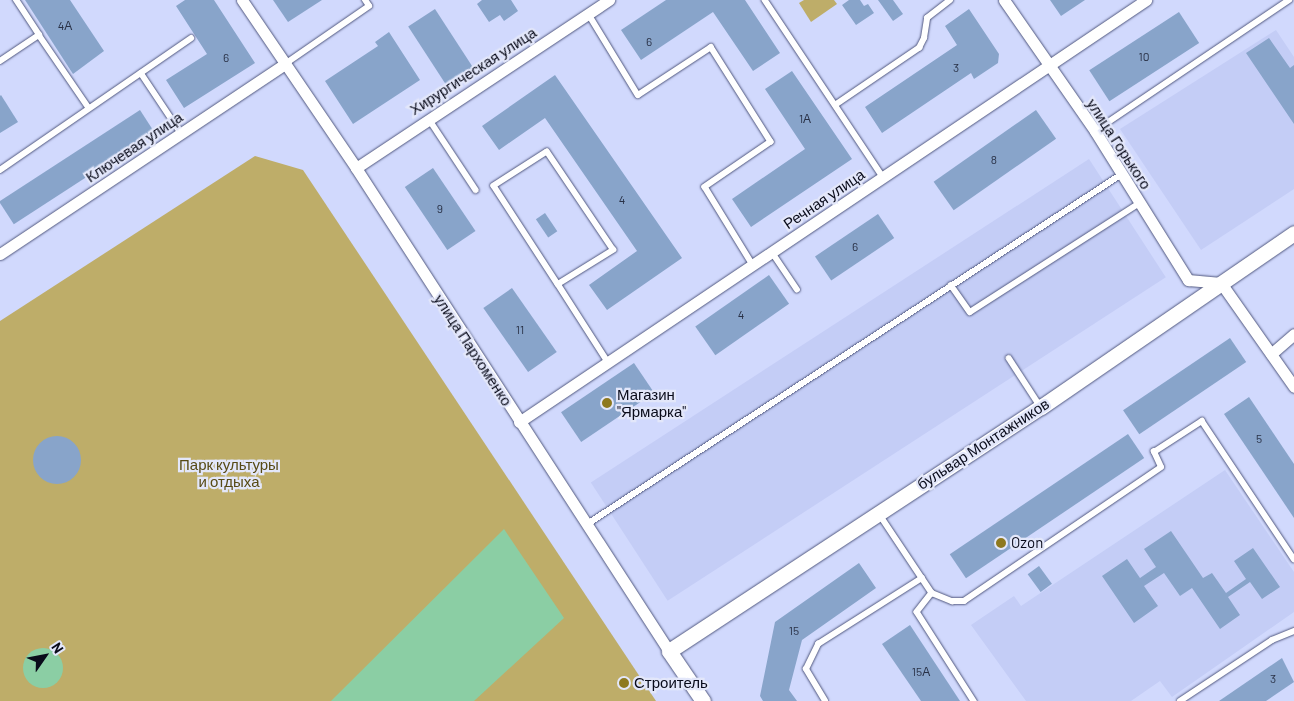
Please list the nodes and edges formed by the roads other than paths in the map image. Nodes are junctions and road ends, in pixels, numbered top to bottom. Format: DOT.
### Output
graph roads {
  1 [pos="16,0"];
  2 [pos="242,0"];
  3 [pos="365,0"];
  4 [pos="609,0"];
  5 [pos="950,0"];
  6 [pos="1004,0"];
  7 [pos="1146,0"];
  8 [pos="1289,0"];
  9 [pos="767,1"];
  10 [pos="588,13"];
  11 [pos="39,35"];
  12 [pos="191,38"];
  13 [pos="0,61"];
  14 [pos="285,64"];
  15 [pos="1047,66"];
  16 [pos="141,73"];
  17 [pos="835,105"];
  18 [pos="89,108"];
  19 [pos="428,118"];
  20 [pos="1095,131"];
  21 [pos="181,133"];
  22 [pos="356,168"];
  23 [pos="0,170"];
  24 [pos="1122,174"];
  25 [pos="883,177"];
  26 [pos="476,190"];
  27 [pos="1140,203"];
  28 [pos="1294,233"];
  29 [pos="772,252"];
  30 [pos="0,254"];
  31 [pos="753,265"];
  32 [pos="1221,283"];
  33 [pos="558,284"];
  34 [pos="951,285"];
  35 [pos="797,289"];
  36 [pos="1294,334"];
  37 [pos="1271,354"];
  38 [pos="1009,358"];
  39 [pos="609,362"];
  40 [pos="1294,387"];
  41 [pos="1041,407"];
  42 [pos="519,422"];
  43 [pos="878,513"];
  44 [pos="586,525"];
  45 [pos="1294,559"];
  46 [pos="922,578"];
  47 [pos="932,593"];
  48 [pos="1294,631"];
  49 [pos="669,651"];
  50 [pos="703,701"];
  51 [pos="825,701"];
  52 [pos="974,701"];
  53 [pos="1180,701"];
  1 -- 11 [label="lane"];
  2 -- 14 [label="street, улица Пархоменко"];
  3 -- 14 [label="lane"];
  4 -- 10 [label="street, Хирургическая улица"];
  5 -- 17 [label="lane"];
  6 -- 15 [label="street, улица Горького"];
  7 -- 15 [label="street, Речная улица"];
  8 -- 20 [label="lane"];
  9 -- 17 [label="lane"];
  10 -- 19 [label="street, Хирургическая улица"];
  10 -- 31 [label="lane"];
  11 -- 13 [label="lane"];
  11 -- 18 [label="lane"];
  12 -- 16 [label="lane"];
  14 -- 21 [label="street, Ключевая улица"];
  14 -- 22 [label="street, улица Пархоменко"];
  15 -- 20 [label="street, улица Горького"];
  15 -- 25 [label="street, Речная улица"];
  16 -- 18 [label="lane"];
  16 -- 21 [label="lane"];
  17 -- 25 [label="lane"];
  18 -- 23 [label="lane"];
  19 -- 22 [label="street, Хирургическая улица"];
  19 -- 26 [label="lane"];
  20 -- 24 [label="street, улица Горького"];
  21 -- 30 [label="street, Ключевая улица"];
  22 -- 42 [label="street, улица Пархоменко"];
  24 -- 27 [label="street, улица Горького"];
  24 -- 34 [label="lane"];
  25 -- 29 [label="street, Речная улица"];
  27 -- 32 [label="street, улица Горького"];
  27 -- 34 [label="lane"];
  28 -- 32 [label="street, бульвар Монтажников"];
  29 -- 31 [label="street, Речная улица"];
  29 -- 35 [label="lane"];
  31 -- 39 [label="street, Речная улица"];
  32 -- 37 [label="street"];
  32 -- 41 [label="street, бульвар Монтажников"];
  33 -- 33 [label="lane"];
  33 -- 39 [label="lane"];
  34 -- 44 [label="lane"];
  36 -- 37 [label="street"];
  37 -- 40 [label="street"];
  38 -- 41 [label="lane"];
  39 -- 42 [label="street, Речная улица"];
  41 -- 43 [label="street, бульвар Монтажников"];
  42 -- 44 [label="street, улица Пархоменко"];
  43 -- 46 [label="lane"];
  43 -- 49 [label="street, бульвар Монтажников"];
  44 -- 49 [label="street, улица Пархоменко"];
  45 -- 47 [label="lane"];
  46 -- 47 [label="lane"];
  46 -- 51 [label="lane"];
  47 -- 52 [label="lane"];
  48 -- 53 [label="lane"];
  49 -- 50 [label="street, улица Пархоменко"];
}
